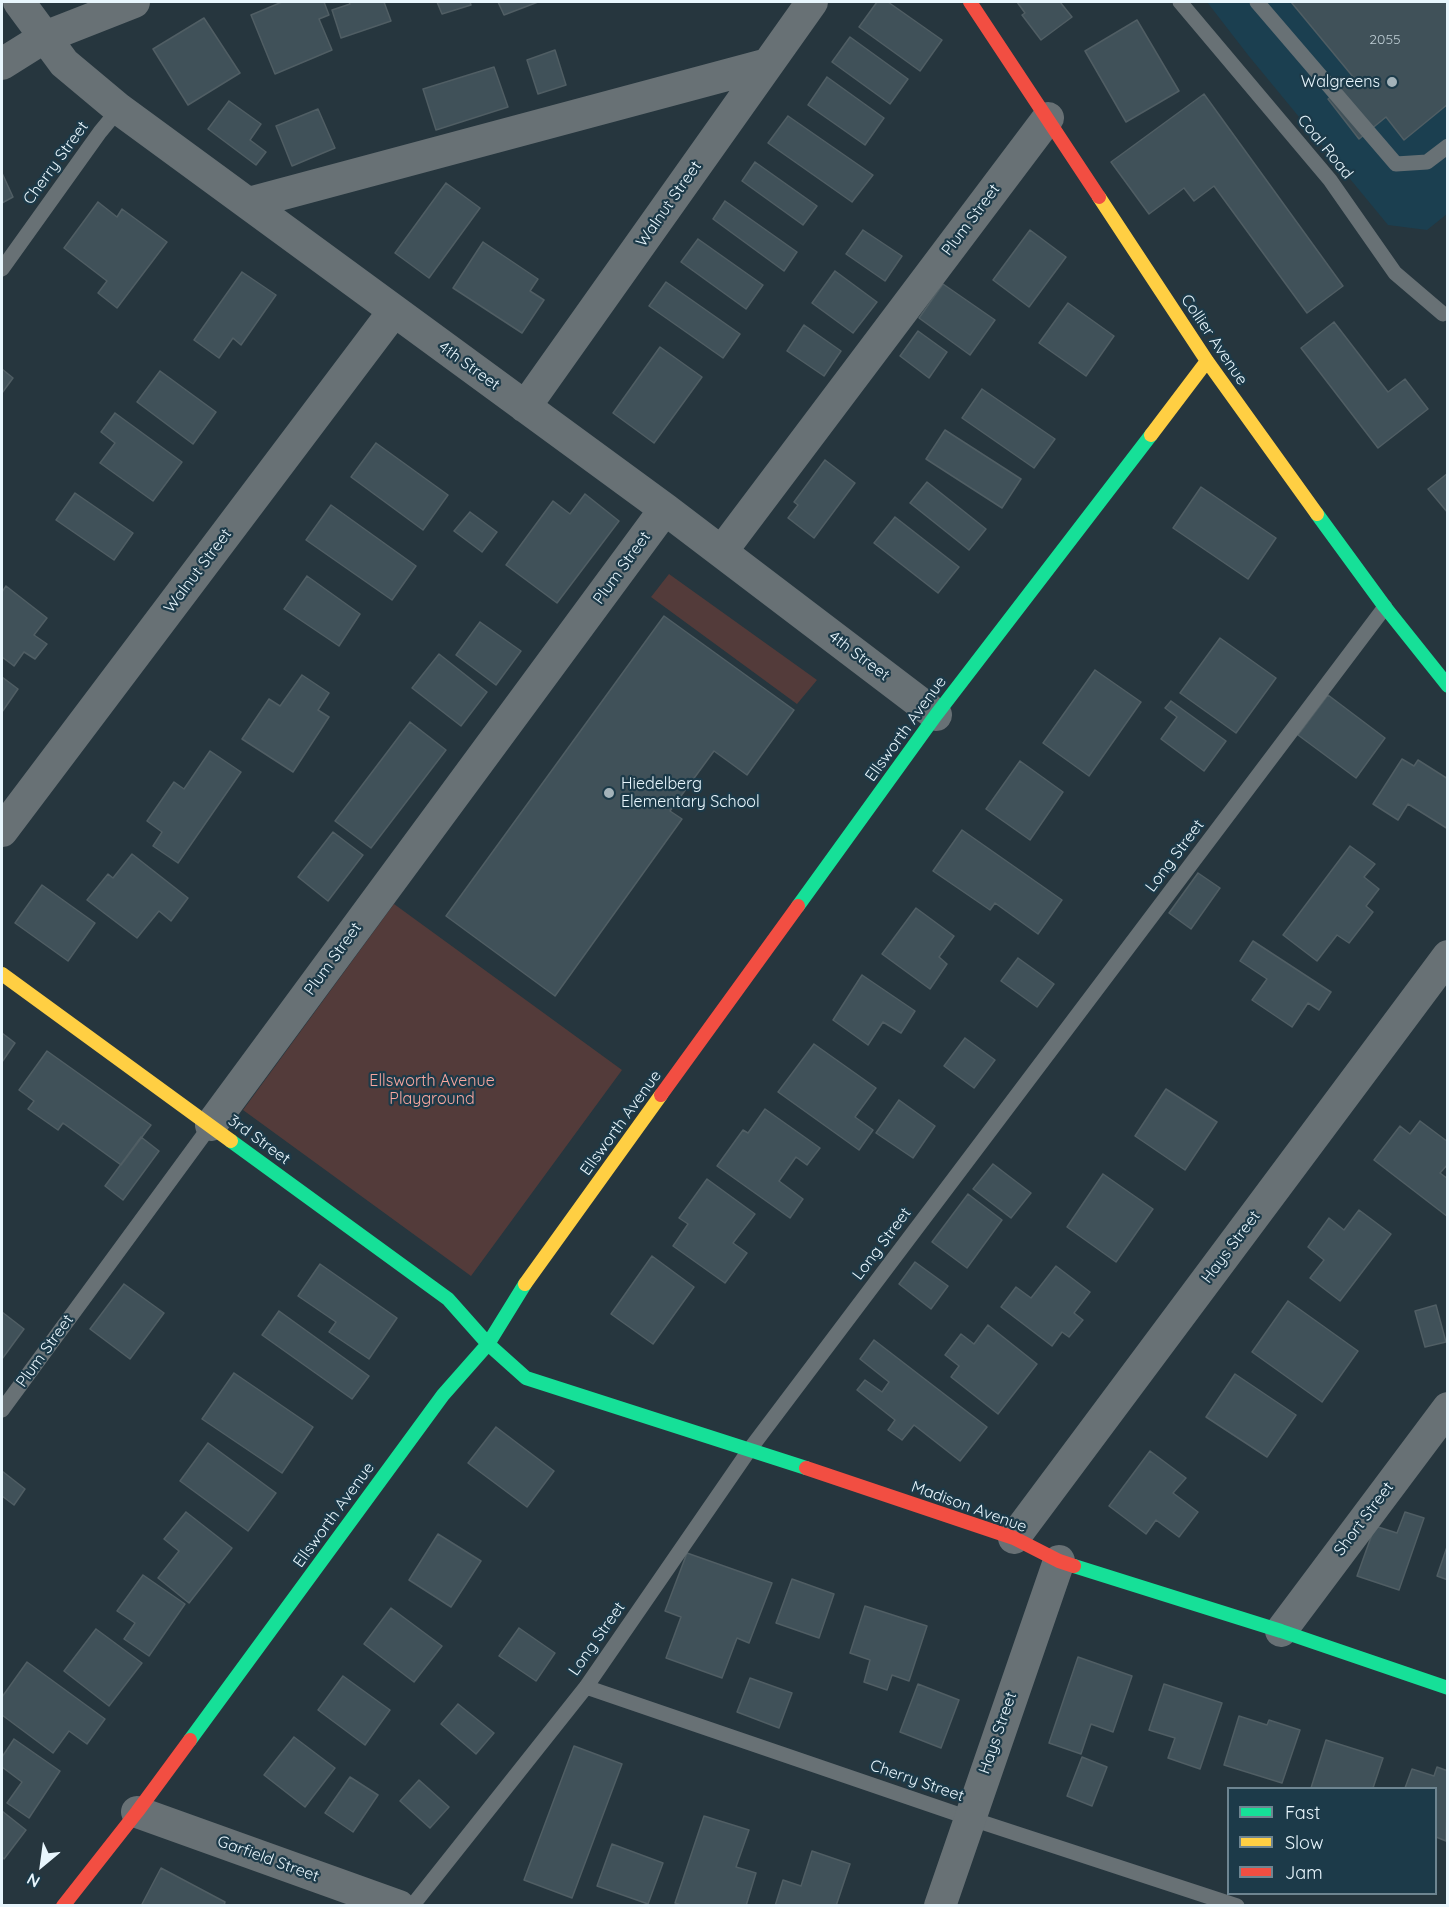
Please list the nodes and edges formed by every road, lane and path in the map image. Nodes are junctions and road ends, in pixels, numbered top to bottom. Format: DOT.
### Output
graph roads {
  1 [pos="19,2"];
  2 [pos="134,2"];
  3 [pos="812,2"];
  4 [pos="970,2"];
  5 [pos="1180,2"];
  6 [pos="1257,2"];
  7 [pos="45,37"];
  8 [pos="2,64"];
  9 [pos="768,64"];
  10 [pos="119,109"];
  11 [pos="1048,118"];
  12 [pos="1448,146"];
  13 [pos="249,203"];
  14 [pos="2,269"];
  15 [pos="394,311"];
  16 [pos="1443,314"];
  17 [pos="1207,361"];
  18 [pos="525,407"];
  19 [pos="665,509"];
  20 [pos="722,551"];
  21 [pos="1385,607"];
  22 [pos="1448,686"];
  23 [pos="936,715"];
  24 [pos="2,831"];
  25 [pos="1448,956"];
  26 [pos="2,974"];
  27 [pos="211,1125"];
  28 [pos="488,1344"];
  29 [pos="1448,1408"];
  30 [pos="2,1410"];
  31 [pos="750,1449"];
  32 [pos="1014,1538"];
  33 [pos="1059,1561"];
  34 [pos="1281,1631"];
  35 [pos="586,1687"];
  36 [pos="1448,1688"];
  37 [pos="137,1812"];
  38 [pos="969,1818"];
  39 [pos="63,1905"];
  40 [pos="399,1905"];
  41 [pos="412,1905"];
  42 [pos="940,1905"];
  43 [pos="1237,1905"];
  1 -- 7 [label="street, 4th Street"];
  2 -- 7 [label="street"];
  3 -- 9 [label="street, Walnut Street"];
  4 -- 11 [label="street, Collier Avenue"];
  5 -- 16 [label="lane, Coal Road"];
  6 -- 12 [label="lane"];
  7 -- 8 [label="street"];
  7 -- 10 [label="street, 4th Street"];
  9 -- 13 [label="street"];
  9 -- 18 [label="street, Walnut Street"];
  10 -- 13 [label="street, 4th Street"];
  10 -- 14 [label="lane, Cherry Street"];
  11 -- 17 [label="street, Collier Avenue"];
  11 -- 20 [label="street, Plum Street"];
  13 -- 15 [label="street, 4th Street"];
  15 -- 18 [label="street, 4th Street"];
  15 -- 24 [label="street, Walnut Street"];
  17 -- 21 [label="street, Collier Avenue"];
  17 -- 23 [label="street, Ellsworth Avenue"];
  18 -- 19 [label="street, 4th Street"];
  19 -- 20 [label="street, 4th Street"];
  19 -- 27 [label="street, Plum Street"];
  20 -- 23 [label="street, 4th Street"];
  21 -- 22 [label="street, Collier Avenue"];
  21 -- 31 [label="lane, Long Street"];
  23 -- 28 [label="street, Ellsworth Avenue"];
  25 -- 32 [label="street, Hays Street"];
  26 -- 27 [label="street, 3rd Street"];
  27 -- 28 [label="street, 3rd Street"];
  27 -- 30 [label="lane, Plum Street"];
  28 -- 31 [label="street, Madison Avenue"];
  28 -- 37 [label="street, Ellsworth Avenue"];
  29 -- 34 [label="street, Short Street"];
  31 -- 32 [label="street, Madison Avenue"];
  31 -- 35 [label="lane, Long Street"];
  32 -- 33 [label="street, Madison Avenue"];
  33 -- 34 [label="street, Madison Avenue"];
  33 -- 38 [label="street, Hays Street"];
  34 -- 36 [label="street, Madison Avenue"];
  35 -- 38 [label="lane, Cherry Street"];
  35 -- 41 [label="lane, Long Street"];
  37 -- 39 [label="street, Ellsworth Avenue"];
  37 -- 40 [label="street, Garfield Street"];
  38 -- 42 [label="street, Hays Street"];
  38 -- 43 [label="lane, Cherry Street"];
}
